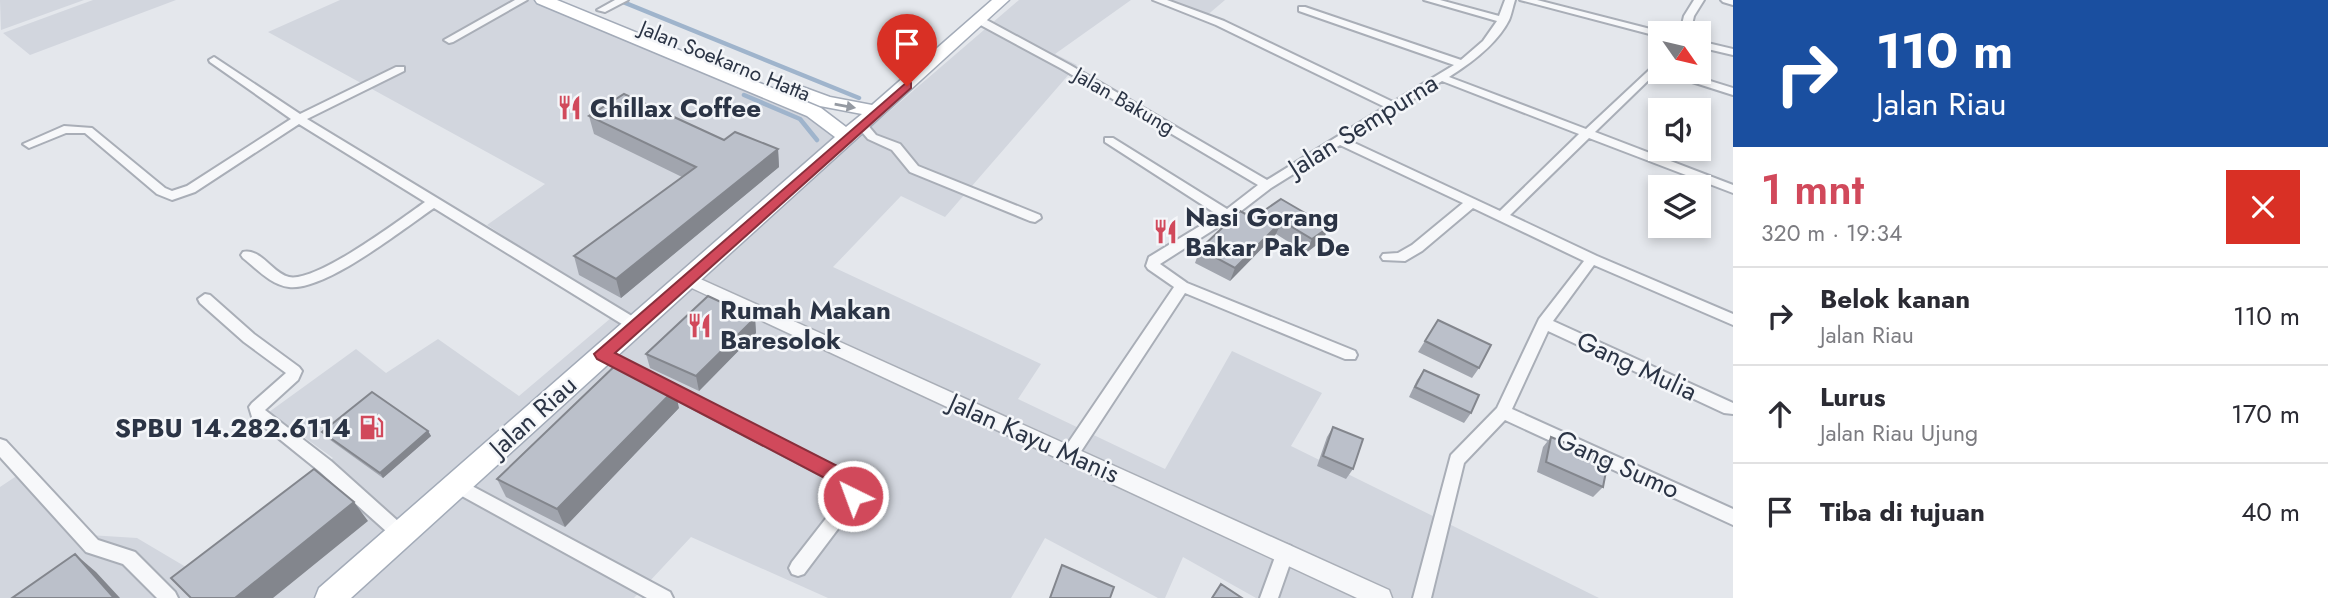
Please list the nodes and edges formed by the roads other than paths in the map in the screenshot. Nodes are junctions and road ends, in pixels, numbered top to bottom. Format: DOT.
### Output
graph roads {
  1 [pos="522,0"];
  2 [pos="543,0"];
  3 [pos="576,0"];
  4 [pos="1002,0"];
  5 [pos="1158,0"];
  6 [pos="1429,0"];
  7 [pos="1510,0"];
  8 [pos="1525,0"];
  9 [pos="1699,0"];
  10 [pos="1726,0"];
  11 [pos="1733,2"];
  12 [pos="614,5"];
  13 [pos="1302,9"];
  14 [pos="979,20"];
  15 [pos="1504,20"];
  16 [pos="1688,21"];
  17 [pos="1648,31"];
  18 [pos="449,40"];
  19 [pos="1712,47"];
  20 [pos="1733,52"];
  21 [pos="215,60"];
  22 [pos="1462,64"];
  23 [pos="400,69"];
  24 [pos="1648,76"];
  25 [pos="1440,77"];
  26 [pos="1708,84"];
  27 [pos="1733,92"];
  28 [pos="1394,106"];
  29 [pos="877,111"];
  30 [pos="299,119"];
  31 [pos="855,131"];
  32 [pos="1587,134"];
  33 [pos="1109,140"];
  34 [pos="1341,141"];
  35 [pos="29,144"];
  36 [pos="1267,185"];
  37 [pos="1733,189"];
  38 [pos="435,201"];
  39 [pos="1473,202"];
  40 [pos="1227,215"];
  41 [pos="1502,216"];
  42 [pos="1035,218"];
  43 [pos="248,255"];
  44 [pos="1388,257"];
  45 [pos="1592,259"];
  46 [pos="687,279"];
  47 [pos="1182,286"];
  48 [pos="205,299"];
  49 [pos="1733,320"];
  50 [pos="1544,323"];
  51 [pos="635,325"];
  52 [pos="1350,355"];
  53 [pos="640,373"];
  54 [pos="1730,408"];
  55 [pos="1503,412"];
  56 [pos="0,446"];
  57 [pos="1070,454"];
  58 [pos="457,485"];
  59 [pos="1733,517"];
  60 [pos="402,535"];
  61 [pos="1285,552"];
  62 [pos="798,568"];
  63 [pos="169,598"];
  64 [pos="330,598"];
  65 [pos="664,598"];
  66 [pos="1269,598"];
  67 [pos="1381,598"];
  68 [pos="1422,598"];
  1 -- 18 [label="street"];
  2 -- 31 [label="main road, Jalan Soekarno Hatta"];
  3 -- 12 [label="main road, Jalan Soekarno Hatta"];
  4 -- 14 [label="main road, Jalan Riau"];
  5 -- 28 [label="street"];
  6 -- 15 [label="street"];
  7 -- 15 [label="street, Jalan Sempurna"];
  8 -- 17 [label="street"];
  9 -- 16 [label="street"];
  10 -- 11 [label="street"];
  12 -- 29 [label="main road, Jalan Soekarno Hatta, one-way"];
  13 -- 22 [label="street"];
  14 -- 29 [label="main road, Jalan Riau"];
  14 -- 36 [label="street, Jalan Bakung"];
  15 -- 22 [label="street, Jalan Sempurna"];
  19 -- 20 [label="street"];
  21 -- 30 [label="street"];
  22 -- 25 [label="street, Jalan Sempurna"];
  23 -- 30 [label="street"];
  24 -- 32 [label="street"];
  25 -- 28 [label="street, Jalan Sempurna"];
  25 -- 32 [label="street"];
  26 -- 27 [label="street"];
  28 -- 34 [label="street, Jalan Sempurna"];
  29 -- 31 [label="main road, Jalan Riau"];
  30 -- 35 [label="street"];
  30 -- 38 [label="street"];
  31 -- 42 [label="street"];
  31 -- 46 [label="main road, Jalan Riau"];
  32 -- 37 [label="street"];
  32 -- 41 [label="street"];
  33 -- 40 [label="street"];
  34 -- 36 [label="street, Jalan Sempurna"];
  34 -- 39 [label="street"];
  36 -- 40 [label="street, Jalan Sempurna"];
  38 -- 43 [label="street"];
  38 -- 51 [label="street"];
  39 -- 41 [label="street"];
  39 -- 44 [label="street"];
  40 -- 47 [label="street, Jalan Sempurna"];
  41 -- 45 [label="street"];
  45 -- 49 [label="street"];
  45 -- 50 [label="street"];
  46 -- 51 [label="main road, Jalan Riau"];
  46 -- 57 [label="street, Jalan Kayu Manis"];
  47 -- 52 [label="street"];
  47 -- 57 [label="street"];
  48 -- 60 [label="street"];
  50 -- 54 [label="street, Gang Mulia"];
  50 -- 55 [label="street"];
  51 -- 58 [label="main road, Jalan Riau"];
  53 -- 62 [label="street"];
  55 -- 59 [label="street, Gang Sumo"];
  55 -- 68 [label="street"];
  56 -- 63 [label="street"];
  57 -- 61 [label="street, Jalan Kayu Manis"];
  58 -- 60 [label="main road, Jalan Riau"];
  58 -- 65 [label="street"];
  60 -- 64 [label="main road, Jalan Riau"];
  61 -- 66 [label="street"];
  61 -- 67 [label="street, Jalan Kayu Manis"];
}
